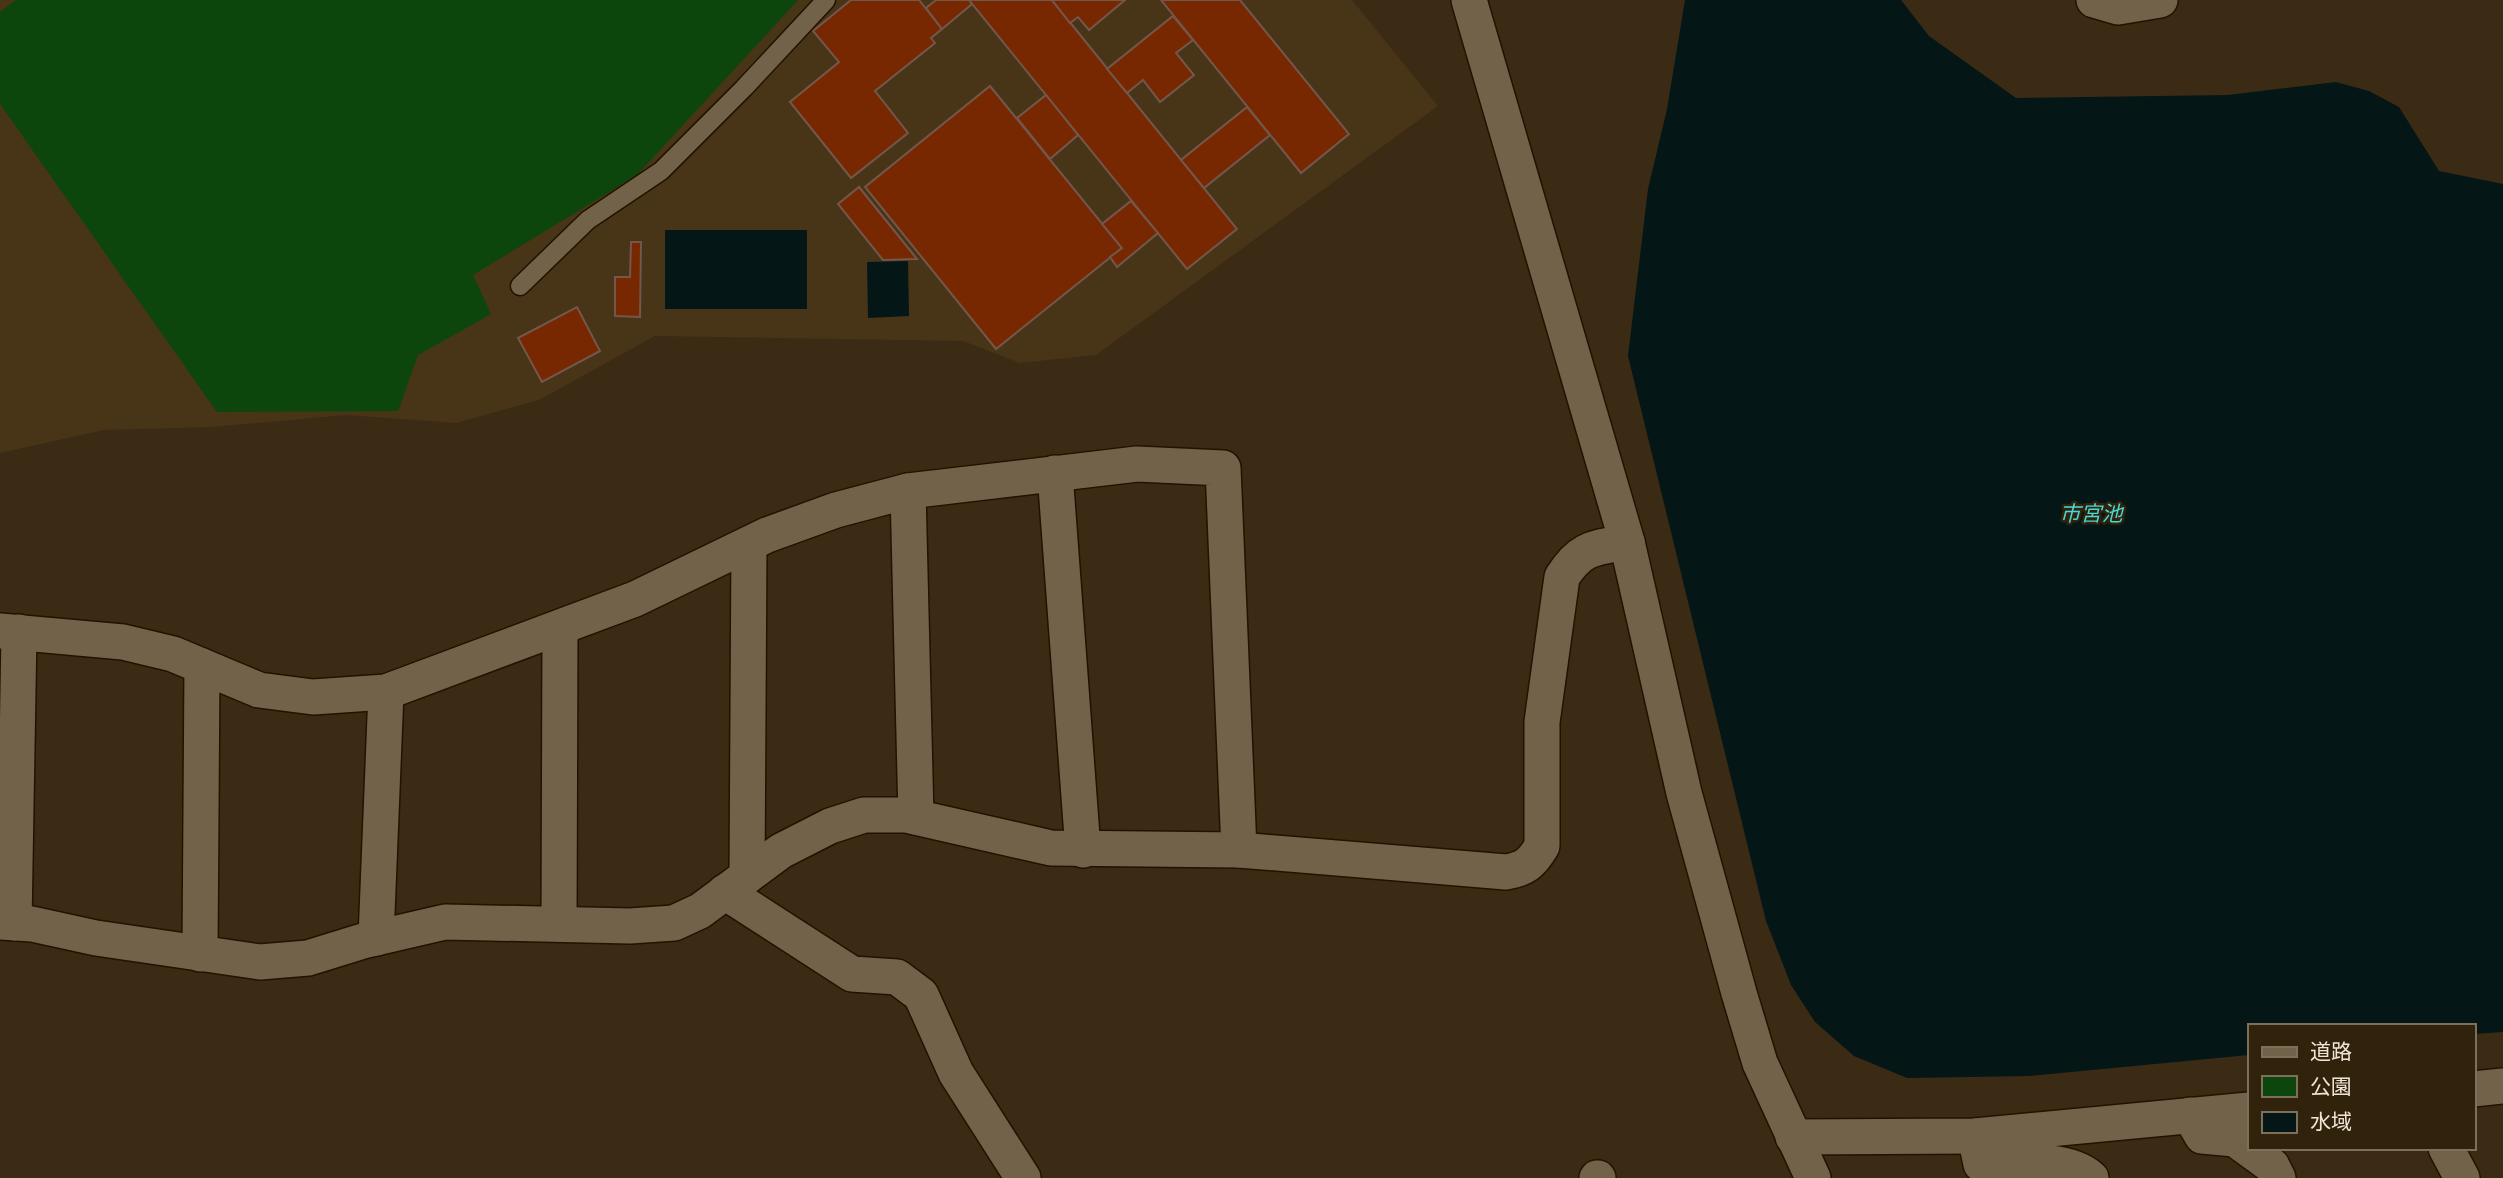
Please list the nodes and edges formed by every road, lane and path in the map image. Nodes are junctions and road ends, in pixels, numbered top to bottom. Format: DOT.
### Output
graph roads {
  1 [pos="826,0"];
  2 [pos="1469,0"];
  3 [pos="2094,0"];
  4 [pos="2160,0"];
  5 [pos="520,286"];
  6 [pos="1055,473"];
  7 [pos="908,491"];
  8 [pos="1627,542"];
  9 [pos="749,544"];
  10 [pos="559,628"];
  11 [pos="9,632"];
  12 [pos="202,666"];
  13 [pos="386,692"];
  14 [pos="916,817"];
  15 [pos="1083,850"];
  16 [pos="1239,850"];
  17 [pos="736,884"];
  18 [pos="7,922"];
  19 [pos="559,924"];
  20 [pos="376,938"];
  21 [pos="200,954"];
  22 [pos="2503,1086"];
  23 [pos="2475,1088"];
  24 [pos="2248,1110"];
  25 [pos="2190,1115"];
  26 [pos="1975,1136"];
  27 [pos="1793,1137"];
  28 [pos="2248,1148"];
  29 [pos="2250,1150"];
  30 [pos="2447,1150"];
  31 [pos="1023,1178"];
  32 [pos="1813,1178"];
  33 [pos="2091,1178"];
  34 [pos="2278,1178"];
  35 [pos="2462,1178"];
  1 -- 5 [label="lane"];
  2 -- 8 [label="street"];
  3 -- 4 [label="street"];
  6 -- 7 [label="street"];
  6 -- 15 [label="street"];
  6 -- 16 [label="street"];
  7 -- 9 [label="street"];
  7 -- 14 [label="street"];
  8 -- 16 [label="street"];
  8 -- 27 [label="street"];
  9 -- 10 [label="street"];
  9 -- 17 [label="street"];
  10 -- 13 [label="street"];
  10 -- 19 [label="street"];
  11 -- 12 [label="street"];
  11 -- 18 [label="street"];
  12 -- 13 [label="street"];
  12 -- 21 [label="street"];
  13 -- 20 [label="street"];
  14 -- 15 [label="street"];
  14 -- 17 [label="street"];
  15 -- 16 [label="street"];
  17 -- 19 [label="street"];
  17 -- 31 [label="street"];
  18 -- 21 [label="street"];
  19 -- 20 [label="street"];
  20 -- 21 [label="street"];
  22 -- 23 [label="street"];
  24 -- 25 [label="street"];
  25 -- 26 [label="street"];
  25 -- 28 [label="street"];
  26 -- 27 [label="street"];
  26 -- 33 [label="street"];
  27 -- 32 [label="street"];
  29 -- 34 [label="street"];
  30 -- 35 [label="street"];
}
